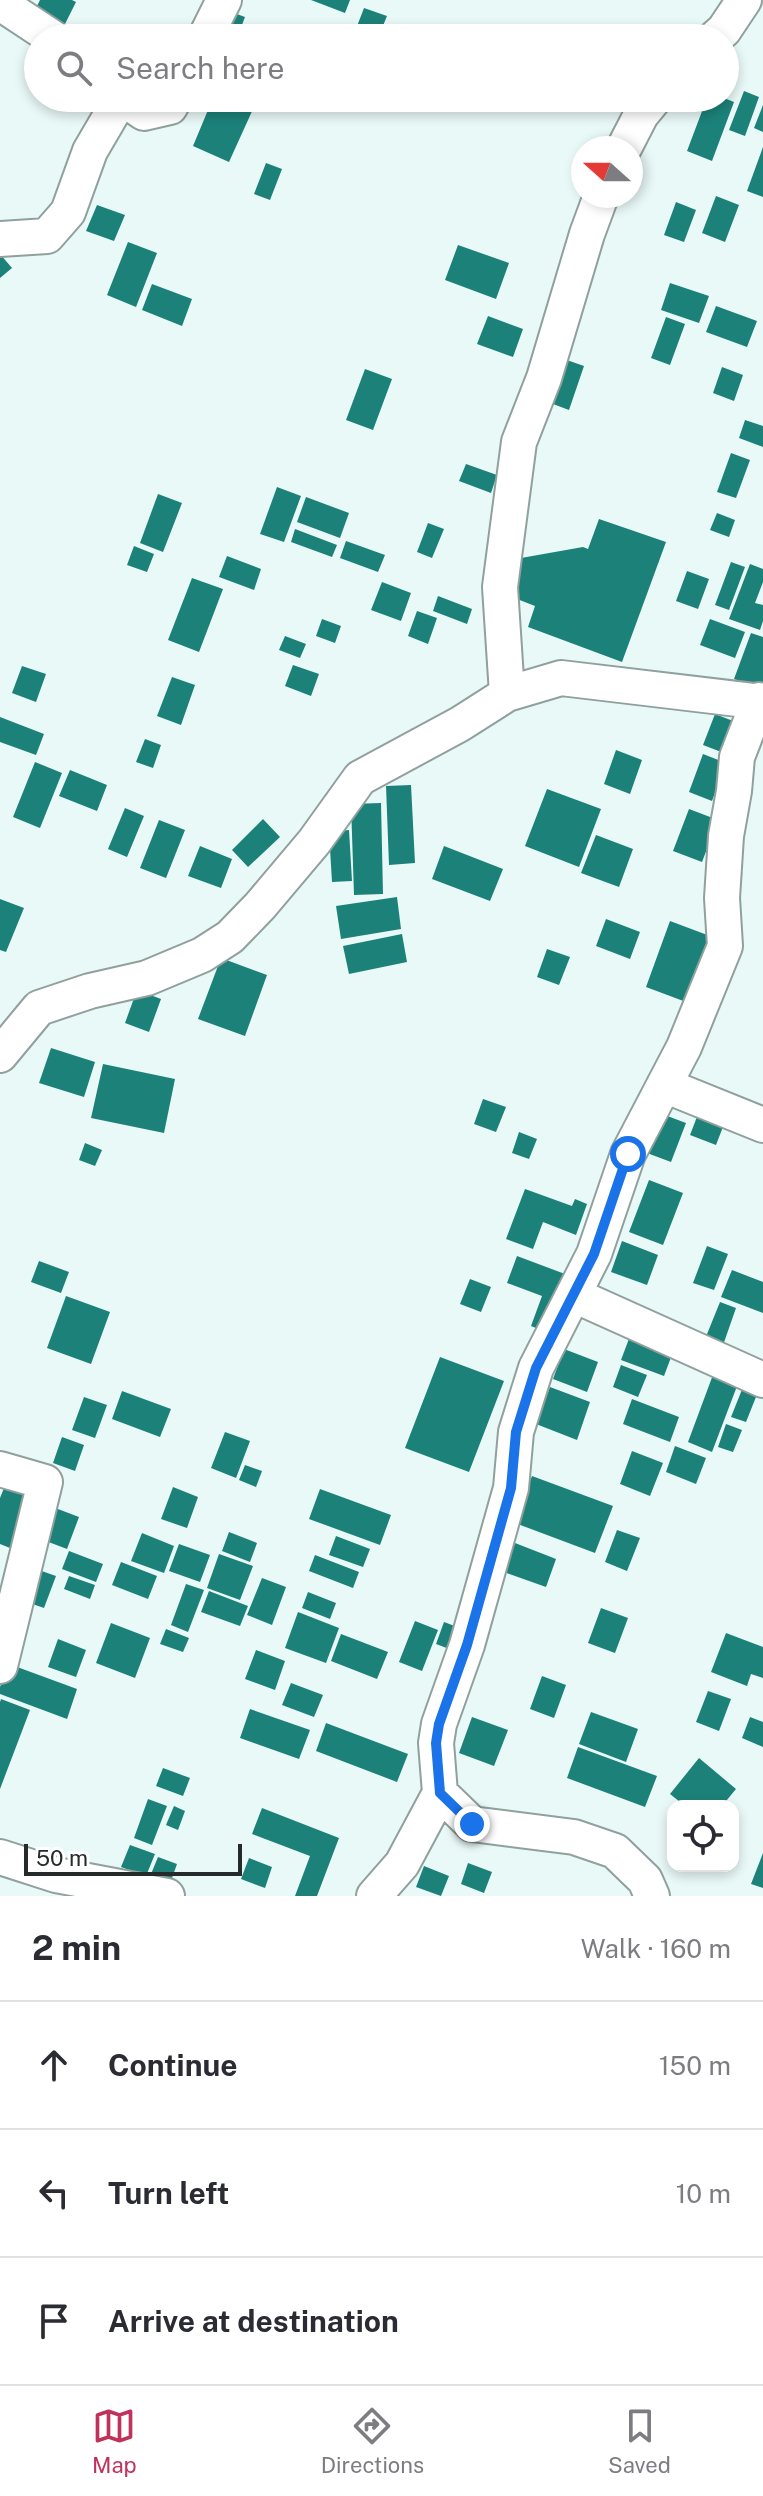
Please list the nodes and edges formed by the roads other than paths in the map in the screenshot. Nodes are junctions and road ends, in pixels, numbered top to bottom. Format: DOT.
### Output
graph roads {
  1 [pos="224,0"];
  2 [pos="744,0"];
  3 [pos="0,3"];
  4 [pos="32,24"];
  5 [pos="212,24"];
  6 [pos="728,24"];
  7 [pos="114,112"];
  8 [pos="643,112"];
  9 [pos="630,136"];
  10 [pos="597,208"];
  11 [pos="0,239"];
  12 [pos="507,694"];
  13 [pos="761,701"];
  14 [pos="0,1055"];
  15 [pos="664,1085"];
  16 [pos="763,1125"];
  17 [pos="574,1295"];
  18 [pos="763,1380"];
  19 [pos="0,1469"];
  20 [pos="0,1666"];
  21 [pos="440,1793"];
  22 [pos="0,1857"];
  23 [pos="167,1896"];
  24 [pos="374,1896"];
  25 [pos="652,1896"];
  1 -- 5 [label="street"];
  2 -- 6 [label="street"];
  3 -- 4 [label="street"];
  7 -- 11 [label="street"];
  8 -- 9 [label="street"];
  10 -- 12 [label="street"];
  12 -- 13 [label="street"];
  12 -- 14 [label="street"];
  13 -- 15 [label="street"];
  15 -- 16 [label="street"];
  15 -- 17 [label="street"];
  17 -- 18 [label="street"];
  17 -- 21 [label="street"];
  19 -- 20 [label="street"];
  21 -- 24 [label="street"];
  21 -- 25 [label="street"];
  22 -- 23 [label="street"];
}
